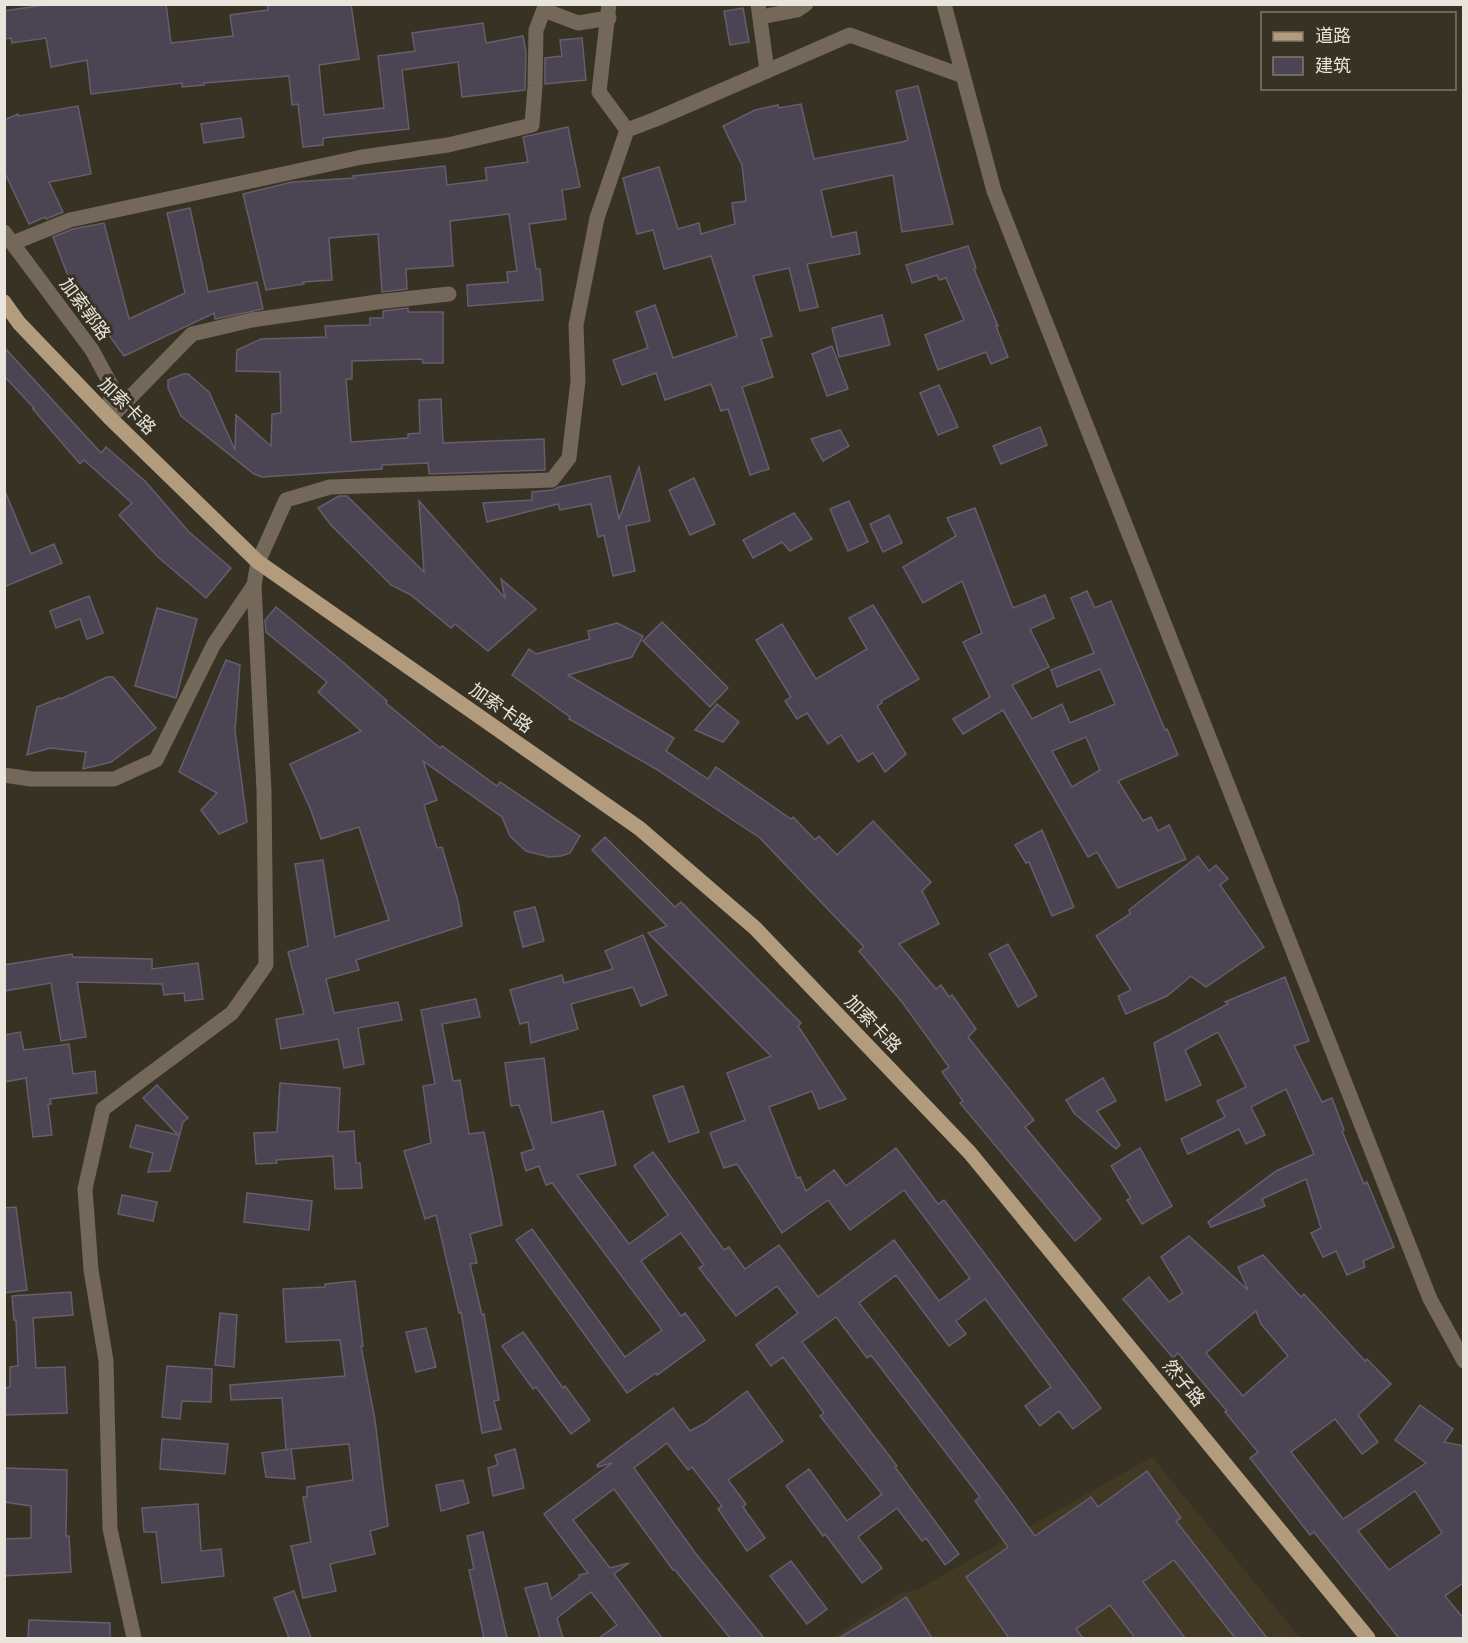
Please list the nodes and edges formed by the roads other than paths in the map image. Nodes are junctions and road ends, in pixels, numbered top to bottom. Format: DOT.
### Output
graph roads {
  1 [pos="806,4"];
  2 [pos="944,4"];
  3 [pos="545,7"];
  4 [pos="609,11"];
  5 [pos="759,11"];
  6 [pos="767,71"];
  7 [pos="963,76"];
  8 [pos="627,130"];
  9 [pos="9,238"];
  10 [pos="449,294"];
  11 [pos="4,302"];
  12 [pos="110,418"];
  13 [pos="258,562"];
  14 [pos="254,585"];
  15 [pos="4,775"];
  16 [pos="970,1153"];
  17 [pos="1464,1361"];
  18 [pos="134,1638"];
  19 [pos="1368,1638"];
  1 -- 5 [label="street"];
  2 -- 7 [label="street"];
  3 -- 4 [label="street"];
  3 -- 9 [label="street"];
  4 -- 8 [label="street"];
  5 -- 6 [label="street"];
  6 -- 7 [label="street"];
  6 -- 8 [label="street"];
  7 -- 17 [label="street"];
  8 -- 13 [label="street"];
  9 -- 12 [label="street, 加索郭路"];
  10 -- 12 [label="street"];
  11 -- 12 [label="main road, 加索卡路"];
  12 -- 13 [label="main road, 加索卡路"];
  13 -- 14 [label="street"];
  13 -- 16 [label="main road, 加索卡路"];
  14 -- 15 [label="street"];
  14 -- 18 [label="street"];
  16 -- 19 [label="main road, 然子路"];
}
